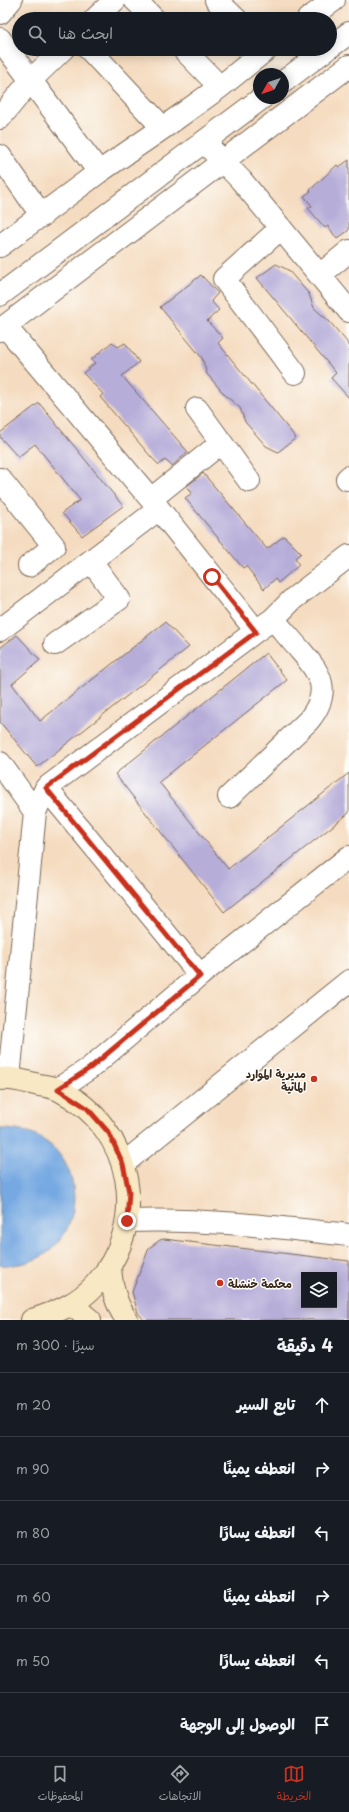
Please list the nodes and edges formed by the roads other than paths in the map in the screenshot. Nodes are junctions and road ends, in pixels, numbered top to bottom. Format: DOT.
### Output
graph roads {
  1 [pos="11,0"];
  2 [pos="115,0"];
  3 [pos="136,0"];
  4 [pos="216,0"];
  5 [pos="102,12"];
  6 [pos="147,12"];
  7 [pos="229,12"];
  8 [pos="0,13"];
  9 [pos="349,32"];
  10 [pos="0,39"];
  11 [pos="337,41"];
  12 [pos="12,55"];
  13 [pos="13,56"];
  14 [pos="56,56"];
  15 [pos="96,56"];
  16 [pos="190,56"];
  17 [pos="258,56"];
  18 [pos="318,56"];
  19 [pos="349,66"];
  20 [pos="289,78"];
  21 [pos="31,80"];
  22 [pos="220,87"];
  23 [pos="254,104"];
  24 [pos="0,118"];
  25 [pos="163,128"];
  26 [pos="204,142"];
  27 [pos="0,156"];
  28 [pos="222,162"];
  29 [pos="98,172"];
  30 [pos="42,216"];
  31 [pos="281,228"];
  32 [pos="0,246"];
  33 [pos="349,251"];
  34 [pos="320,275"];
  35 [pos="0,295"];
  36 [pos="349,311"];
  37 [pos="3,328"];
  38 [pos="295,373"];
  39 [pos="196,410"];
  40 [pos="221,443"];
  41 [pos="0,479"];
  42 [pos="249,480"];
  43 [pos="155,504"];
  44 [pos="349,556"];
  45 [pos="91,560"];
  46 [pos="29,566"];
  47 [pos="273,619"];
  48 [pos="0,630"];
  49 [pos="256,632"];
  50 [pos="55,644"];
  51 [pos="0,763"];
  52 [pos="46,788"];
  53 [pos="229,797"];
  54 [pos="34,812"];
  55 [pos="349,857"];
  56 [pos="200,976"];
  57 [pos="349,981"];
  58 [pos="5,1078"];
  59 [pos="58,1089"];
  60 [pos="123,1164"];
  61 [pos="127,1221"];
  62 [pos="349,1235"];
  63 [pos="110,1266"];
  64 [pos="71,1304"];
  65 [pos="32,1320"];
  66 [pos="90,1320"];
  67 [pos="127,1320"];
  1 -- 8 [label="street"];
  2 -- 5 [label="street"];
  3 -- 6 [label="street"];
  4 -- 7 [label="street"];
  9 -- 11 [label="street"];
  10 -- 12 [label="street"];
  13 -- 21 [label="street"];
  14 -- 21 [label="street"];
  15 -- 25 [label="street"];
  16 -- 22 [label="street"];
  17 -- 22 [label="street"];
  18 -- 20 [label="street"];
  19 -- 28 [label="street"];
  21 -- 24 [label="street"];
  21 -- 29 [label="street"];
  22 -- 25 [label="street"];
  23 -- 26 [label="street"];
  25 -- 29 [label="street"];
  26 -- 28 [label="street"];
  26 -- 35 [label="street"];
  27 -- 30 [label="street"];
  28 -- 31 [label="street"];
  28 -- 37 [label="street"];
  29 -- 30 [label="street"];
  30 -- 32 [label="street"];
  31 -- 34 [label="street"];
  31 -- 38 [label="street"];
  33 -- 34 [label="street"];
  34 -- 36 [label="street"];
  37 -- 43 [label="street"];
  39 -- 40 [label="street"];
  40 -- 42 [label="street"];
  40 -- 43 [label="street"];
  41 -- 46 [label="street"];
  43 -- 45 [label="street"];
  43 -- 49 [label="street"];
  44 -- 47 [label="street"];
  45 -- 48 [label="street"];
  45 -- 50 [label="street"];
  47 -- 49 [label="street"];
  47 -- 53 [label="street"];
  49 -- 52 [label="street"];
  51 -- 54 [label="street"];
  52 -- 54 [label="street"];
  52 -- 56 [label="street"];
  54 -- 58 [label="street"];
  55 -- 56 [label="street"];
  56 -- 59 [label="street"];
  57 -- 60 [label="street"];
  58 -- 59 [label="main road"];
  59 -- 60 [label="main road"];
  60 -- 61 [label="main road"];
  61 -- 62 [label="street"];
  61 -- 63 [label="main road"];
  63 -- 64 [label="main road"];
  63 -- 67 [label="main road"];
  64 -- 65 [label="main road"];
  64 -- 66 [label="main road"];
}
